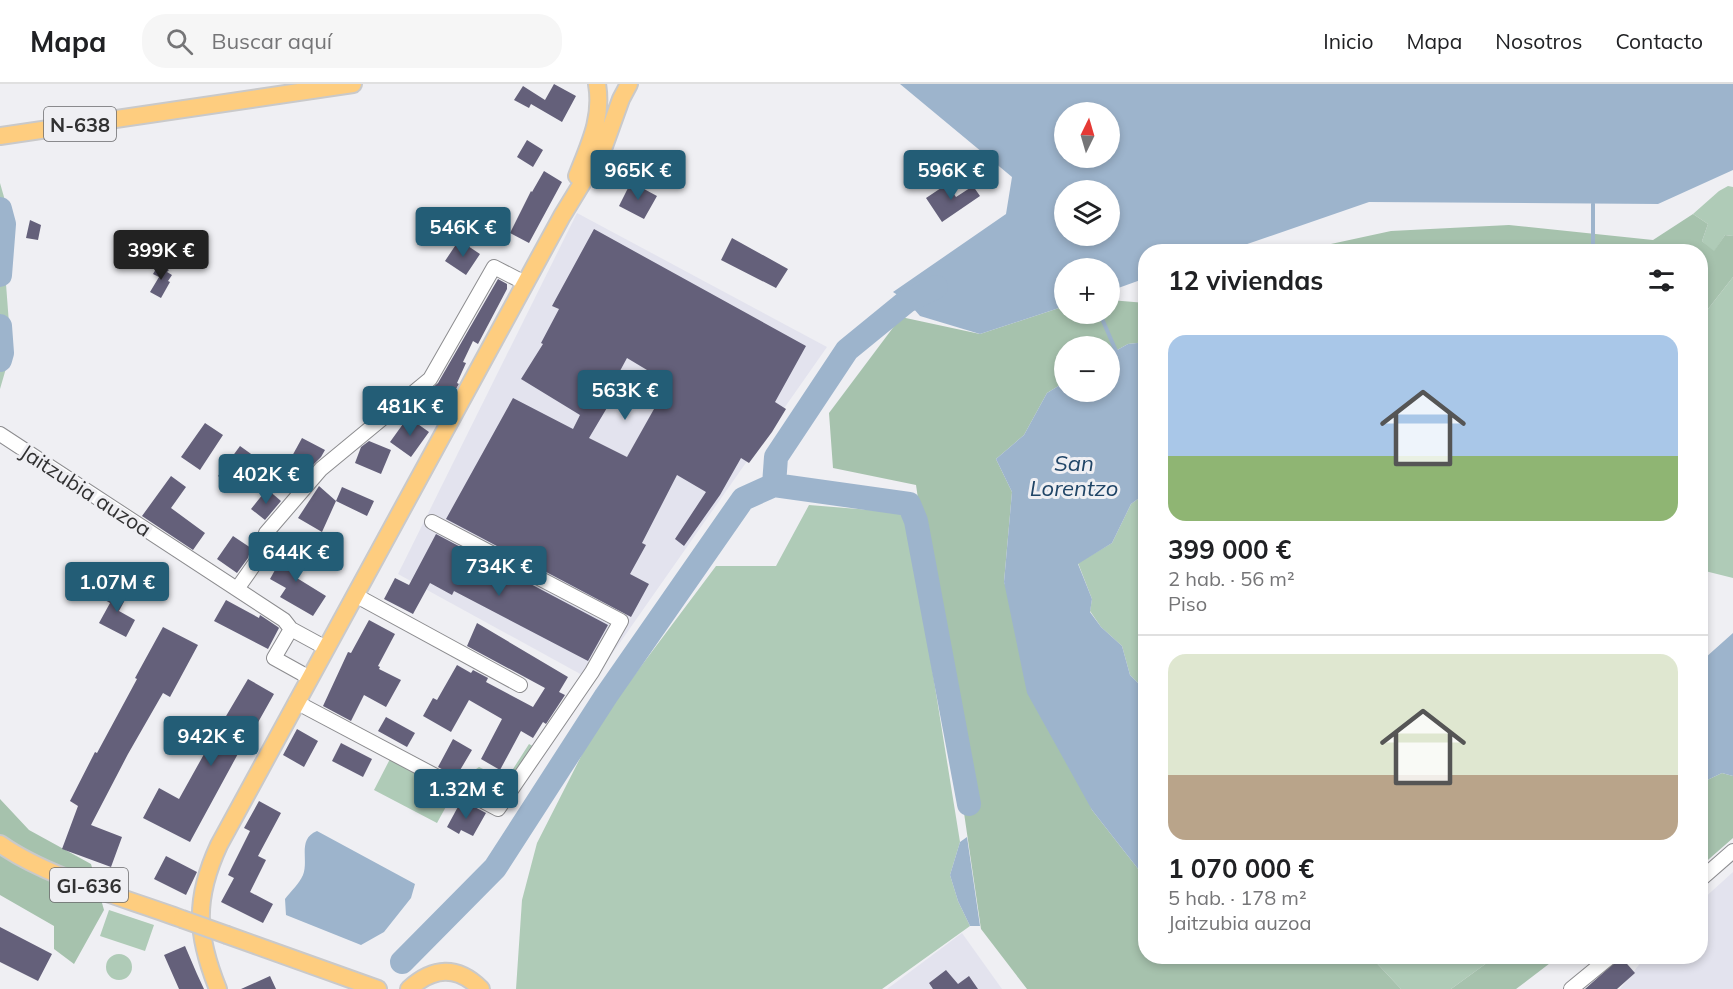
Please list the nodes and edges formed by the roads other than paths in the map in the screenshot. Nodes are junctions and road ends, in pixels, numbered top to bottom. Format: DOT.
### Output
graph roads {
  1 [pos="353,84"];
  2 [pos="597,84"];
  3 [pos="629,84"];
  4 [pos="3,136"];
  5 [pos="562,216"];
  6 [pos="525,283"];
  7 [pos="0,434"];
  8 [pos="432,522"];
  9 [pos="237,589"];
  10 [pos="355,595"];
  11 [pos="291,629"];
  12 [pos="326,648"];
  13 [pos="310,678"];
  14 [pos="520,685"];
  15 [pos="296,702"];
  16 [pos="0,844"];
  17 [pos="1733,851"];
  18 [pos="1708,873"];
  19 [pos="1601,964"];
  20 [pos="218,989"];
  21 [pos="378,989"];
  22 [pos="409,989"];
  23 [pos="482,989"];
  24 [pos="1571,989"];
  1 -- 4 [label="main road, N-638"];
  2 -- 5 [label="main road"];
  3 -- 5 [label="main road"];
  5 -- 6 [label="main road"];
  6 -- 9 [label="street"];
  6 -- 10 [label="main road"];
  7 -- 9 [label="street, Jaitzubia auzoa"];
  8 -- 15 [label="street"];
  9 -- 11 [label="street, Jaitzubia auzoa"];
  10 -- 12 [label="main road"];
  10 -- 14 [label="street"];
  11 -- 12 [label="street, Jaitzubia auzoa"];
  11 -- 13 [label="street"];
  12 -- 13 [label="main road"];
  13 -- 15 [label="main road"];
  15 -- 20 [label="main road"];
  16 -- 21 [label="main road, GI-636, bridge"];
  17 -- 18 [label="street"];
  19 -- 24 [label="street"];
  22 -- 23 [label="main road"];
}
